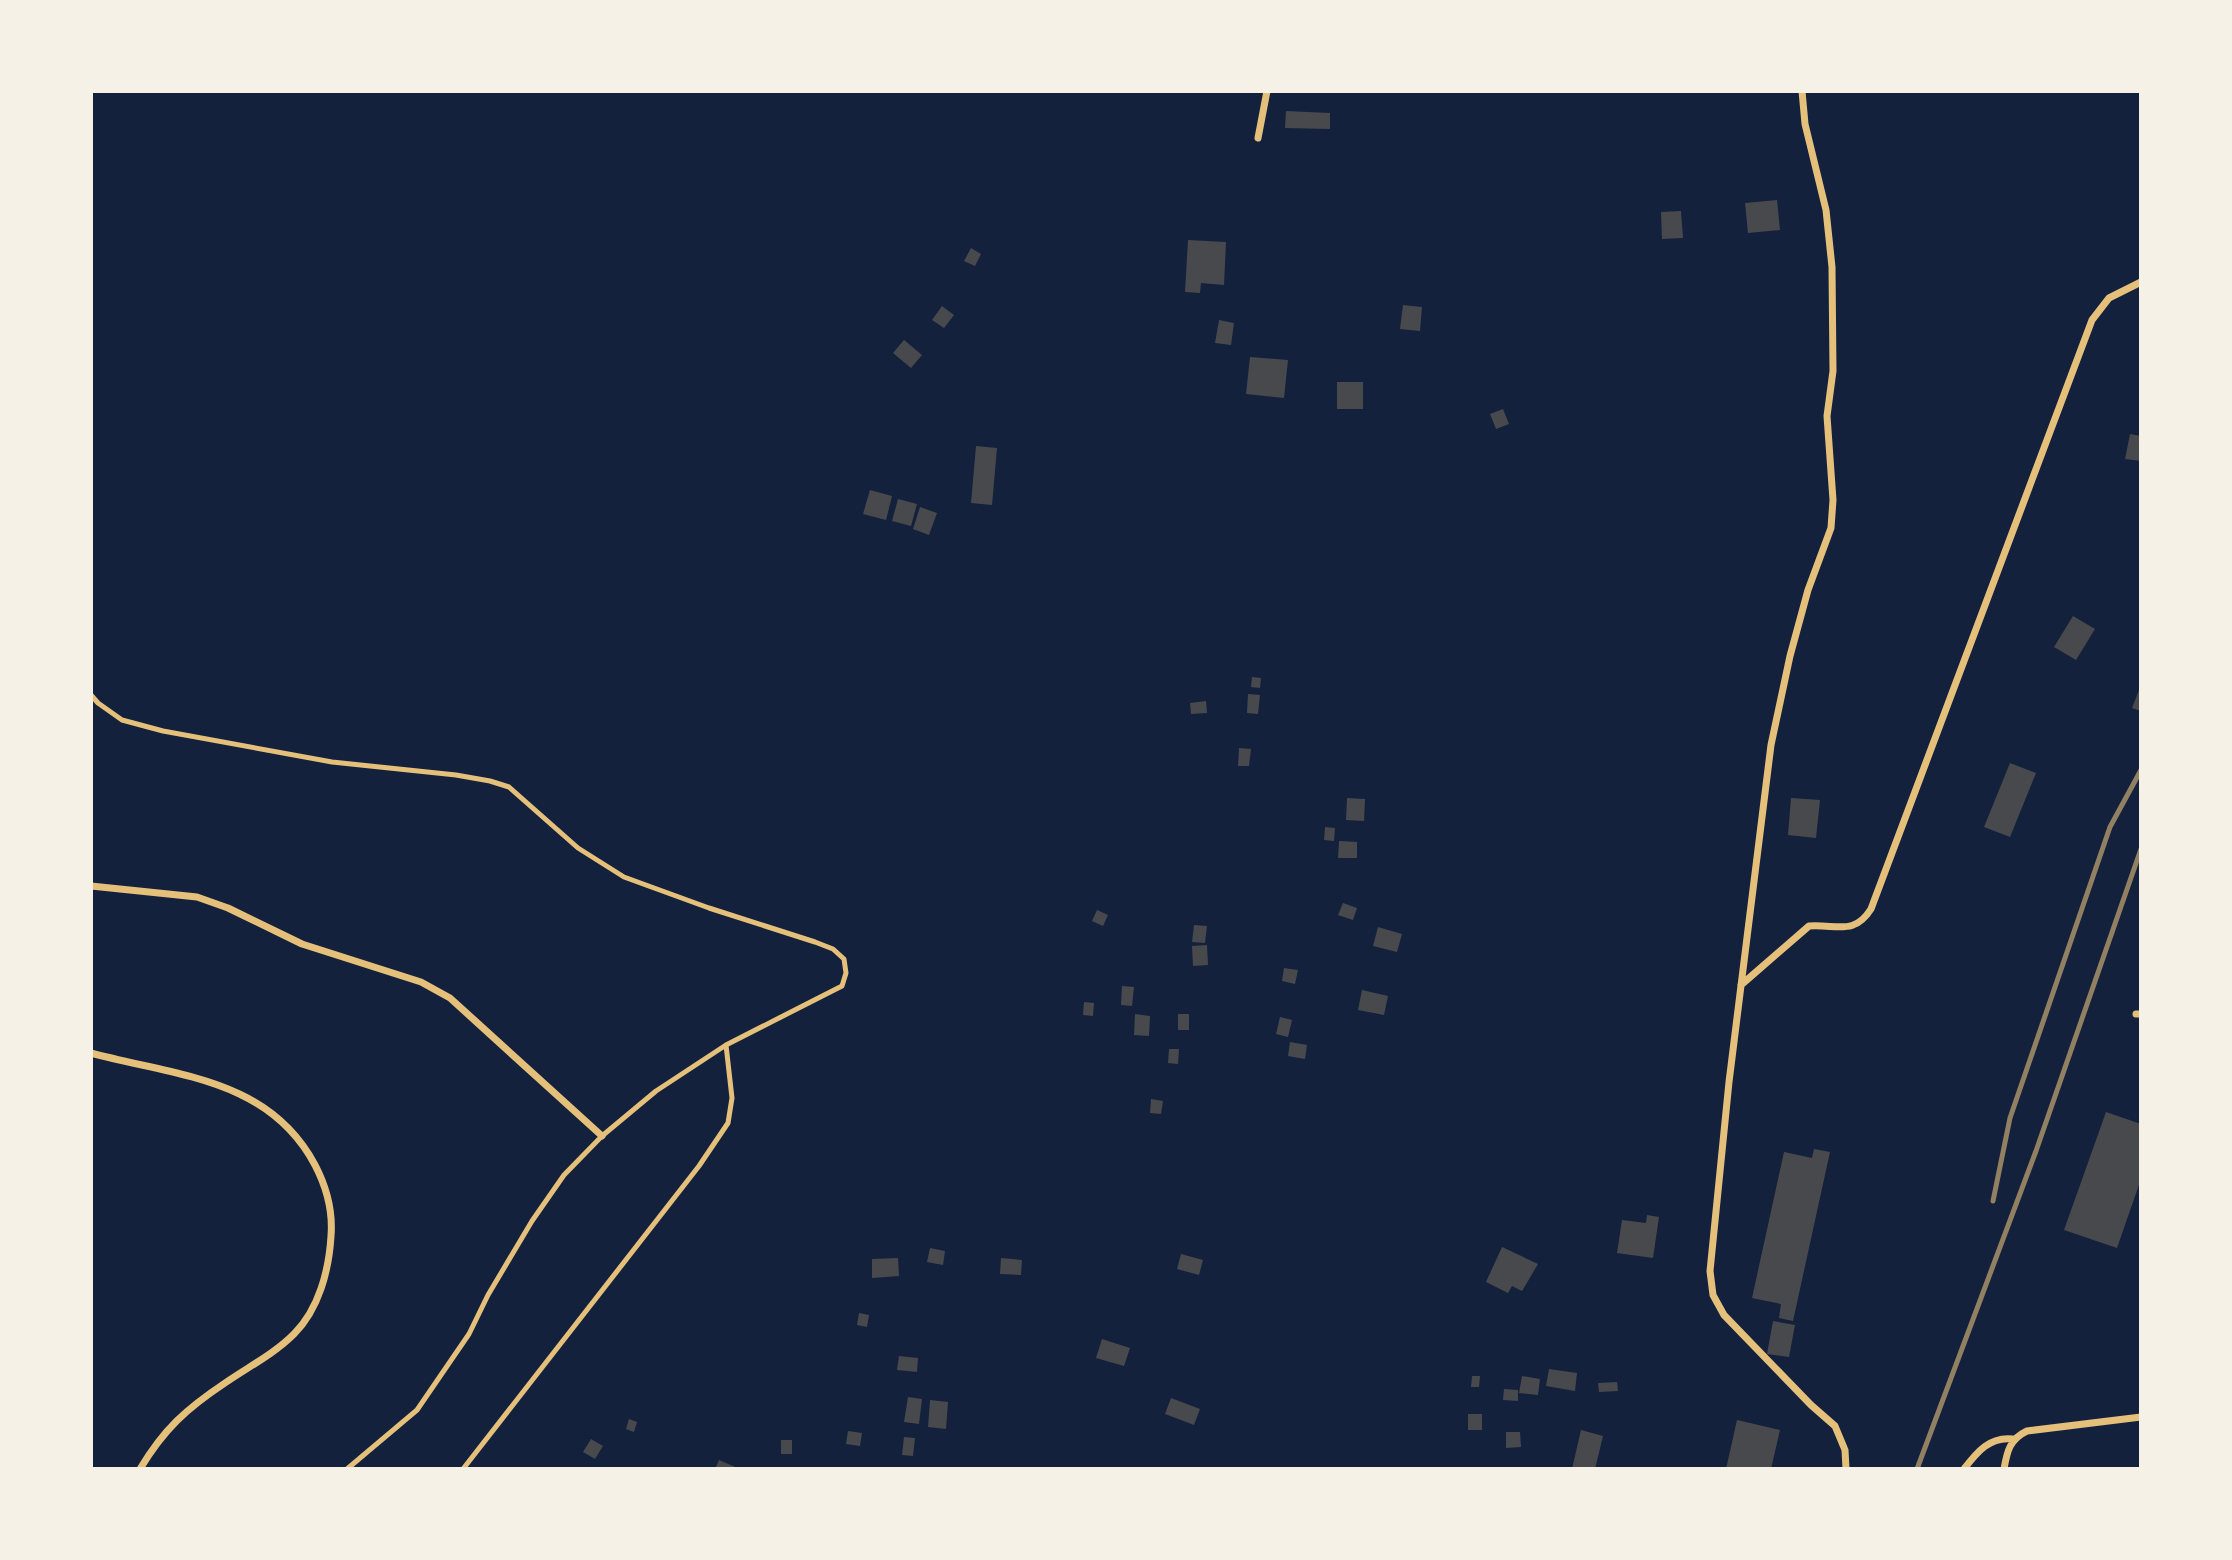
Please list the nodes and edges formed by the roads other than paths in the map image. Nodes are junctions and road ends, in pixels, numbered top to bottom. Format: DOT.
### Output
graph roads {
  1 [pos="1267,91"];
  2 [pos="1802,91"];
  3 [pos="1258,138"];
  4 [pos="2141,282"];
  5 [pos="91,695"];
  6 [pos="91,886"];
  7 [pos="1741,986"];
  8 [pos="726,1045"];
  9 [pos="91,1053"];
  10 [pos="602,1136"];
  11 [pos="2141,1417"];
  12 [pos="2013,1439"];
  13 [pos="140,1469"];
  14 [pos="347,1469"];
  15 [pos="463,1469"];
  16 [pos="1846,1469"];
  17 [pos="1964,1469"];
  18 [pos="2004,1469"];
  1 -- 3 [label="street"];
  2 -- 7 [label="street"];
  4 -- 7 [label="street"];
  5 -- 8 [label="lane"];
  6 -- 10 [label="street"];
  7 -- 16 [label="street"];
  8 -- 10 [label="lane"];
  8 -- 15 [label="lane"];
  9 -- 13 [label="street"];
  10 -- 14 [label="lane"];
  11 -- 12 [label="street"];
  12 -- 17 [label="street"];
  12 -- 18 [label="street"];
}
